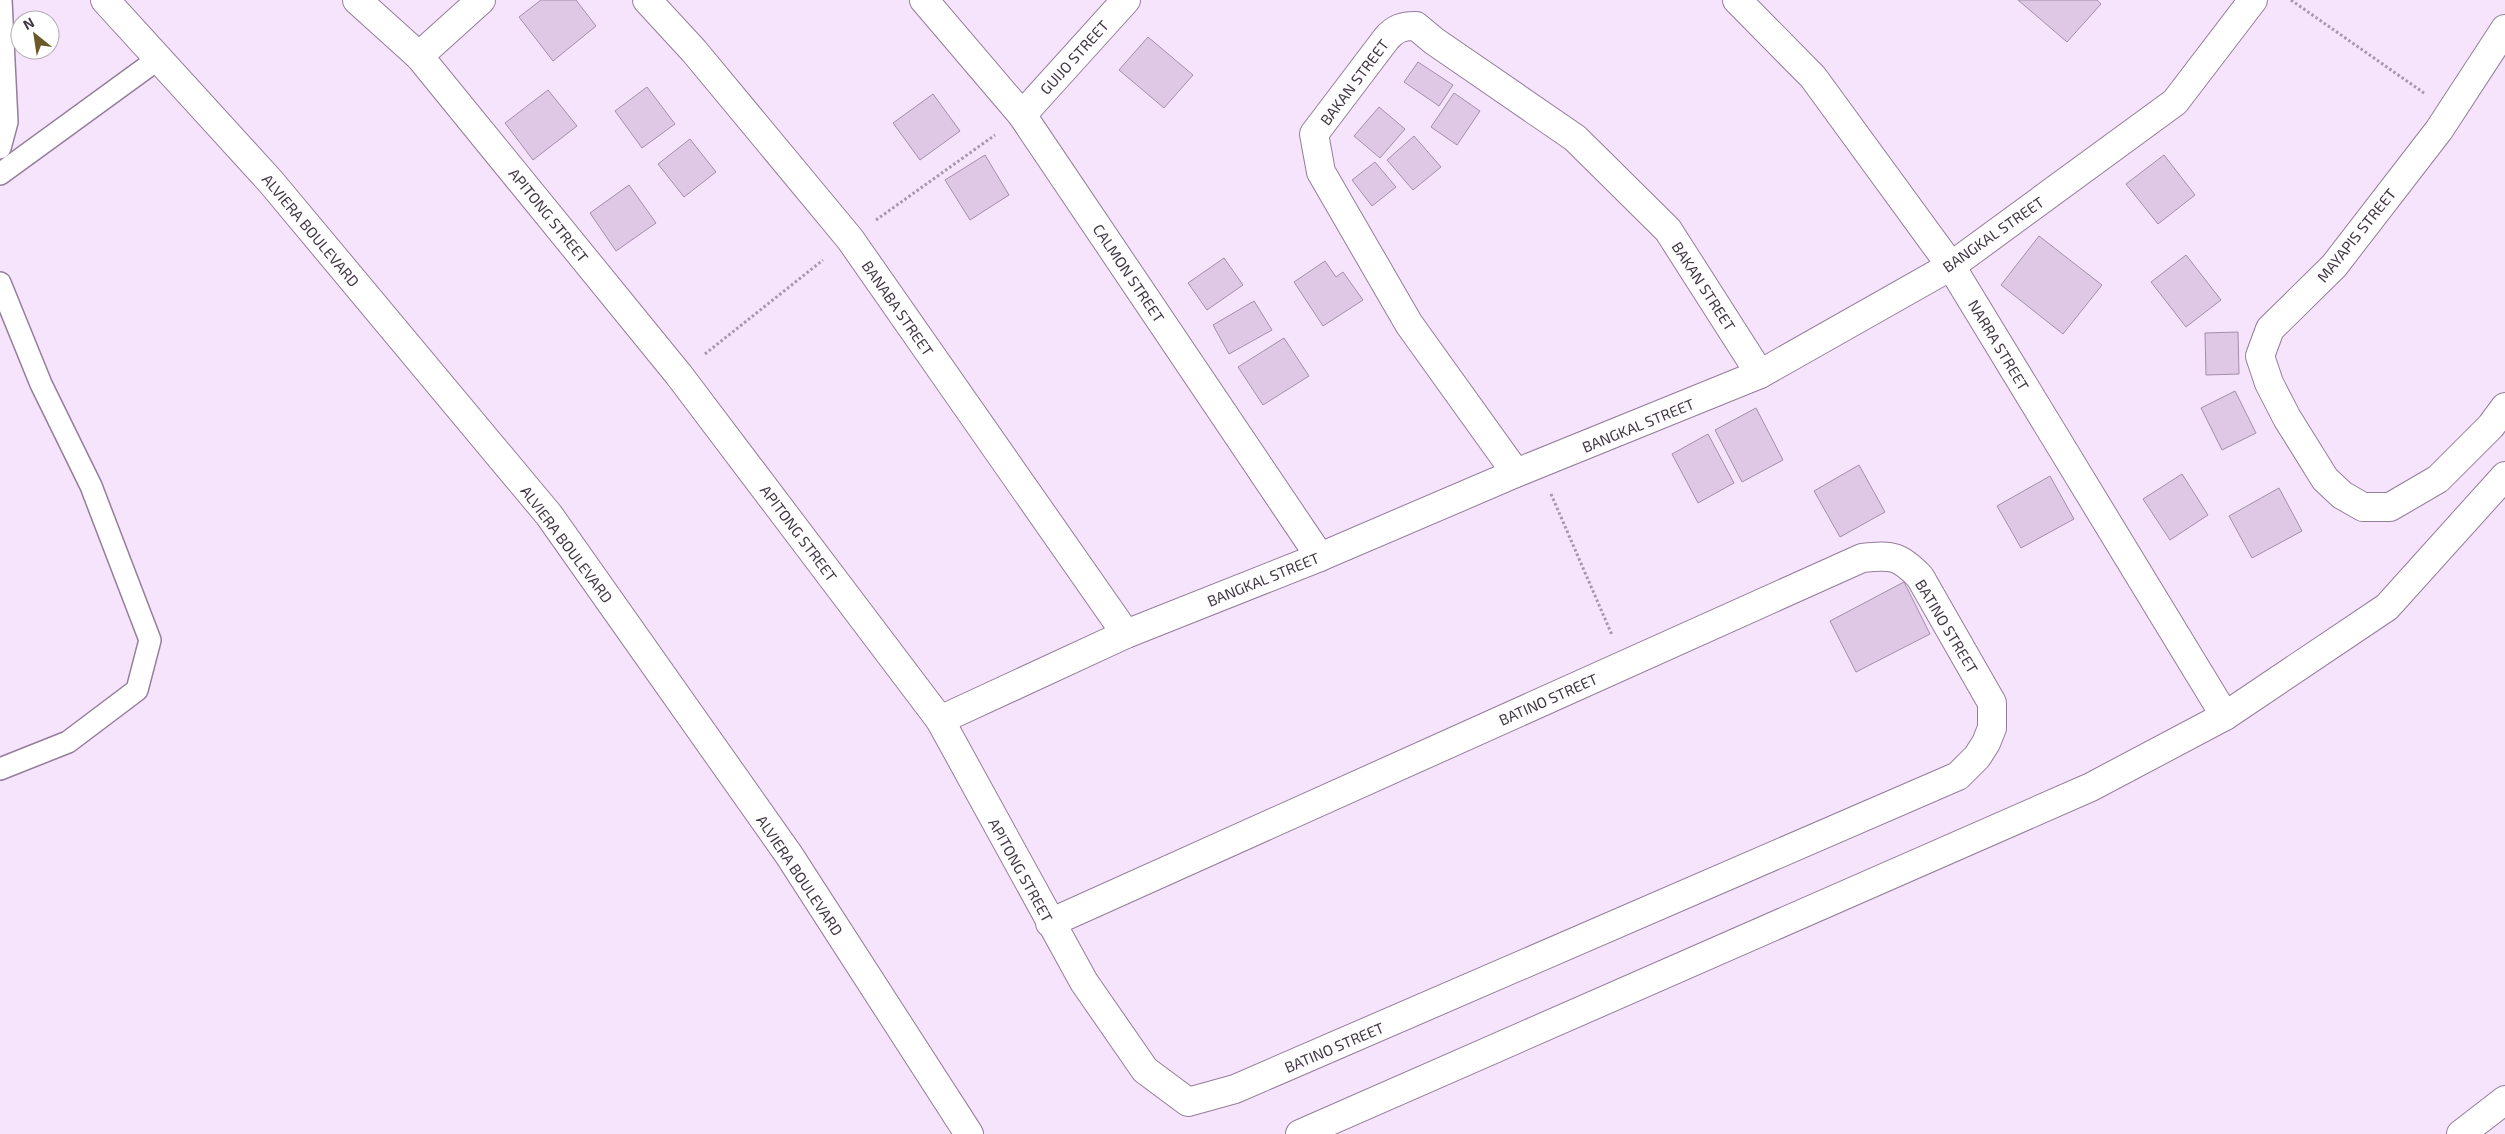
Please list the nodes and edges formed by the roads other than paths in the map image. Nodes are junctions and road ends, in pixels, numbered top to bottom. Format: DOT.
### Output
graph roads {
  1 [pos="1,0"];
  2 [pos="105,0"];
  3 [pos="357,0"];
  4 [pos="481,0"];
  5 [pos="647,0"];
  6 [pos="924,0"];
  7 [pos="1126,0"];
  8 [pos="1737,0"];
  9 [pos="2253,0"];
  10 [pos="2505,29"];
  11 [pos="419,56"];
  12 [pos="158,59"];
  13 [pos="1022,115"];
  14 [pos="0,148"];
  15 [pos="0,174"];
  16 [pos="1951,266"];
  17 [pos="0,283"];
  18 [pos="1760,374"];
  19 [pos="2505,408"];
  20 [pos="1527,469"];
  21 [pos="2505,476"];
  22 [pos="1320,557"];
  23 [pos="1126,634"];
  24 [pos="2225,716"];
  25 [pos="940,720"];
  26 [pos="0,769"];
  27 [pos="1050,923"];
  28 [pos="2505,1100"];
  29 [pos="1188,1102"];
  30 [pos="968,1134"];
  31 [pos="1300,1134"];
  32 [pos="2461,1134"];
  1 -- 14 [label="lane"];
  2 -- 12 [label="street, ALVIERA BOULEVARD"];
  3 -- 11 [label="street, APITONG STREET"];
  4 -- 11 [label="street"];
  5 -- 23 [label="street, BANABA STREET"];
  6 -- 13 [label="street, CALMON STREET"];
  7 -- 13 [label="street, GUIJO STREET"];
  8 -- 16 [label="street, NARRA STREET"];
  9 -- 16 [label="street, BANGKAL STREET"];
  10 -- 19 [label="street, MAYAPIS STREET"];
  11 -- 25 [label="street, APITONG STREET"];
  12 -- 15 [label="lane"];
  12 -- 30 [label="street, ALVIERA BOULEVARD"];
  13 -- 22 [label="street, CALMON STREET"];
  16 -- 18 [label="street, BANGKAL STREET"];
  16 -- 24 [label="street, NARRA STREET"];
  17 -- 26 [label="lane"];
  18 -- 20 [label="street, BANGKAL STREET"];
  18 -- 20 [label="street, BAKAN STREET"];
  20 -- 22 [label="street, BANGKAL STREET"];
  21 -- 24 [label="street"];
  22 -- 23 [label="street, BANGKAL STREET"];
  23 -- 25 [label="street, BANGKAL STREET"];
  24 -- 31 [label="street"];
  25 -- 27 [label="street, APITONG STREET"];
  27 -- 29 [label="street, APITONG STREET"];
  27 -- 29 [label="street, BATINO STREET"];
  28 -- 32 [label="street"];
}
